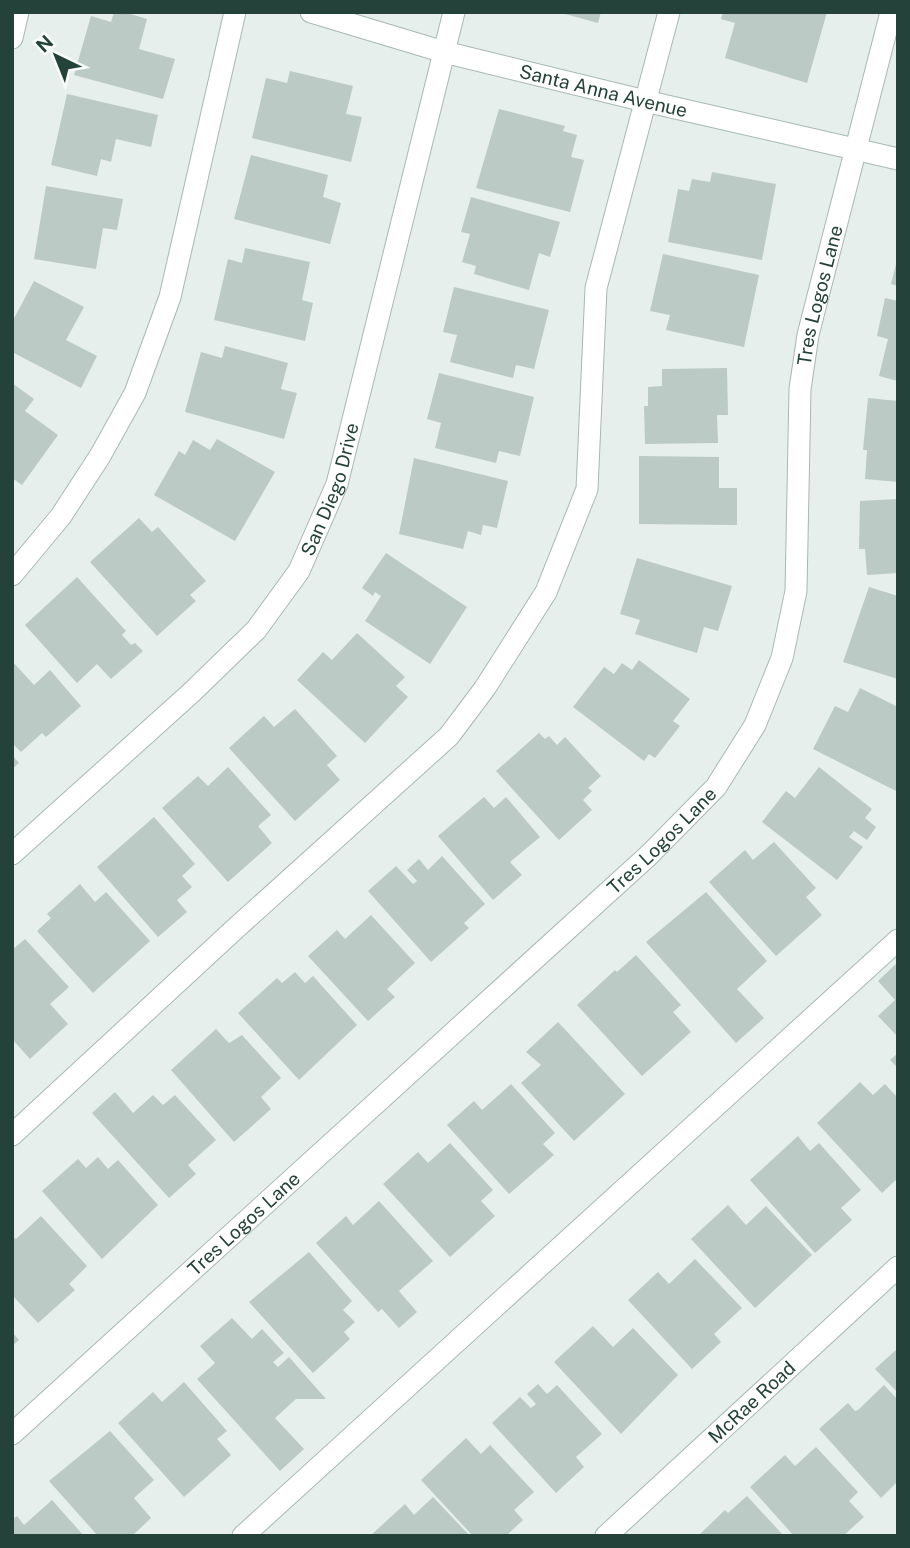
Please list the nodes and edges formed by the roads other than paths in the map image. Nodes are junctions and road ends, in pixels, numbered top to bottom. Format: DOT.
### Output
graph roads {
  1 [pos="18,12"];
  2 [pos="235,12"];
  3 [pos="311,12"];
  4 [pos="454,12"];
  5 [pos="669,12"];
  6 [pos="891,12"];
  7 [pos="12,38"];
  8 [pos="444,52"];
  9 [pos="645,101"];
  10 [pos="856,148"];
  11 [pos="898,159"];
  12 [pos="12,575"];
  13 [pos="12,854"];
  14 [pos="898,940"];
  15 [pos="12,1135"];
  16 [pos="898,1267"];
  17 [pos="12,1434"];
  18 [pos="243,1536"];
  19 [pos="606,1536"];
  1 -- 7 [label="street"];
  2 -- 12 [label="street"];
  3 -- 8 [label="street, Santa Anna Avenue"];
  4 -- 8 [label="street, San Diego Drive"];
  5 -- 9 [label="street"];
  6 -- 10 [label="street, Tres Logos Lane"];
  8 -- 9 [label="street, Santa Anna Avenue"];
  8 -- 13 [label="street, San Diego Drive"];
  9 -- 10 [label="street, Santa Anna Avenue"];
  9 -- 15 [label="street"];
  10 -- 11 [label="street, Santa Anna Avenue"];
  10 -- 17 [label="street, Tres Logos Lane"];
  14 -- 18 [label="street"];
  16 -- 19 [label="street, McRae Road"];
}
